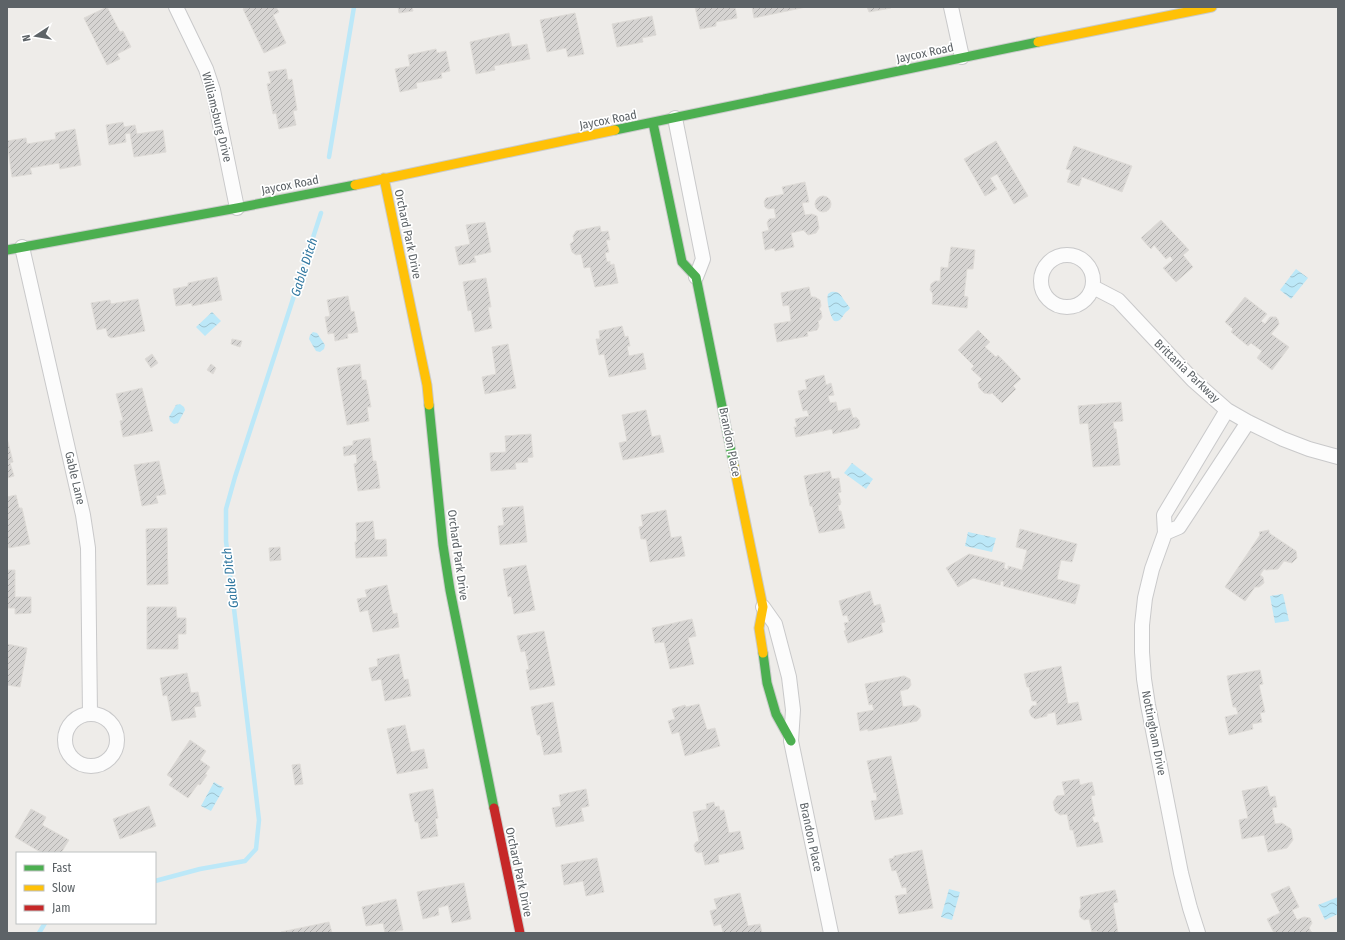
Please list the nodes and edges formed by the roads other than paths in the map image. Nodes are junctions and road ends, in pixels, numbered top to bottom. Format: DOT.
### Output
graph roads {
  1 [pos="176,7"];
  2 [pos="951,7"];
  3 [pos="1212,7"];
  4 [pos="962,58"];
  5 [pos="675,118"];
  6 [pos="653,123"];
  7 [pos="384,178"];
  8 [pos="237,208"];
  9 [pos="22,247"];
  10 [pos="7,250"];
  11 [pos="696,277"];
  12 [pos="1093,286"];
  13 [pos="1227,410"];
  14 [pos="1248,422"];
  15 [pos="1338,457"];
  16 [pos="1165,533"];
  17 [pos="763,607"];
  18 [pos="90,714"];
  19 [pos="791,741"];
  20 [pos="520,933"];
  21 [pos="830,933"];
  22 [pos="1198,933"];
  1 -- 8 [label="street, Williamsburg Drive"];
  2 -- 4 [label="street"];
  3 -- 4 [label="street, Jaycox Road"];
  4 -- 5 [label="street, Jaycox Road"];
  5 -- 6 [label="street, Jaycox Road"];
  5 -- 11 [label="street"];
  6 -- 7 [label="street, Jaycox Road"];
  6 -- 11 [label="street"];
  7 -- 8 [label="street, Jaycox Road"];
  7 -- 20 [label="street, Orchard Park Drive"];
  8 -- 9 [label="street, Jaycox Road"];
  9 -- 10 [label="street, Jaycox Road"];
  9 -- 18 [label="street, Gable Lane"];
  11 -- 17 [label="street, Brandon Place"];
  12 -- 13 [label="street, Brittania Parkway"];
  13 -- 14 [label="street, Brittania Parkway"];
  13 -- 16 [label="street, Nottingham Drive"];
  14 -- 15 [label="street, Brittania Parkway"];
  14 -- 16 [label="street"];
  16 -- 22 [label="street, Nottingham Drive"];
  17 -- 19 [label="street, Brandon Place"];
  17 -- 19 [label="street, Brandon Place"];
  19 -- 21 [label="street, Brandon Place"];
}
